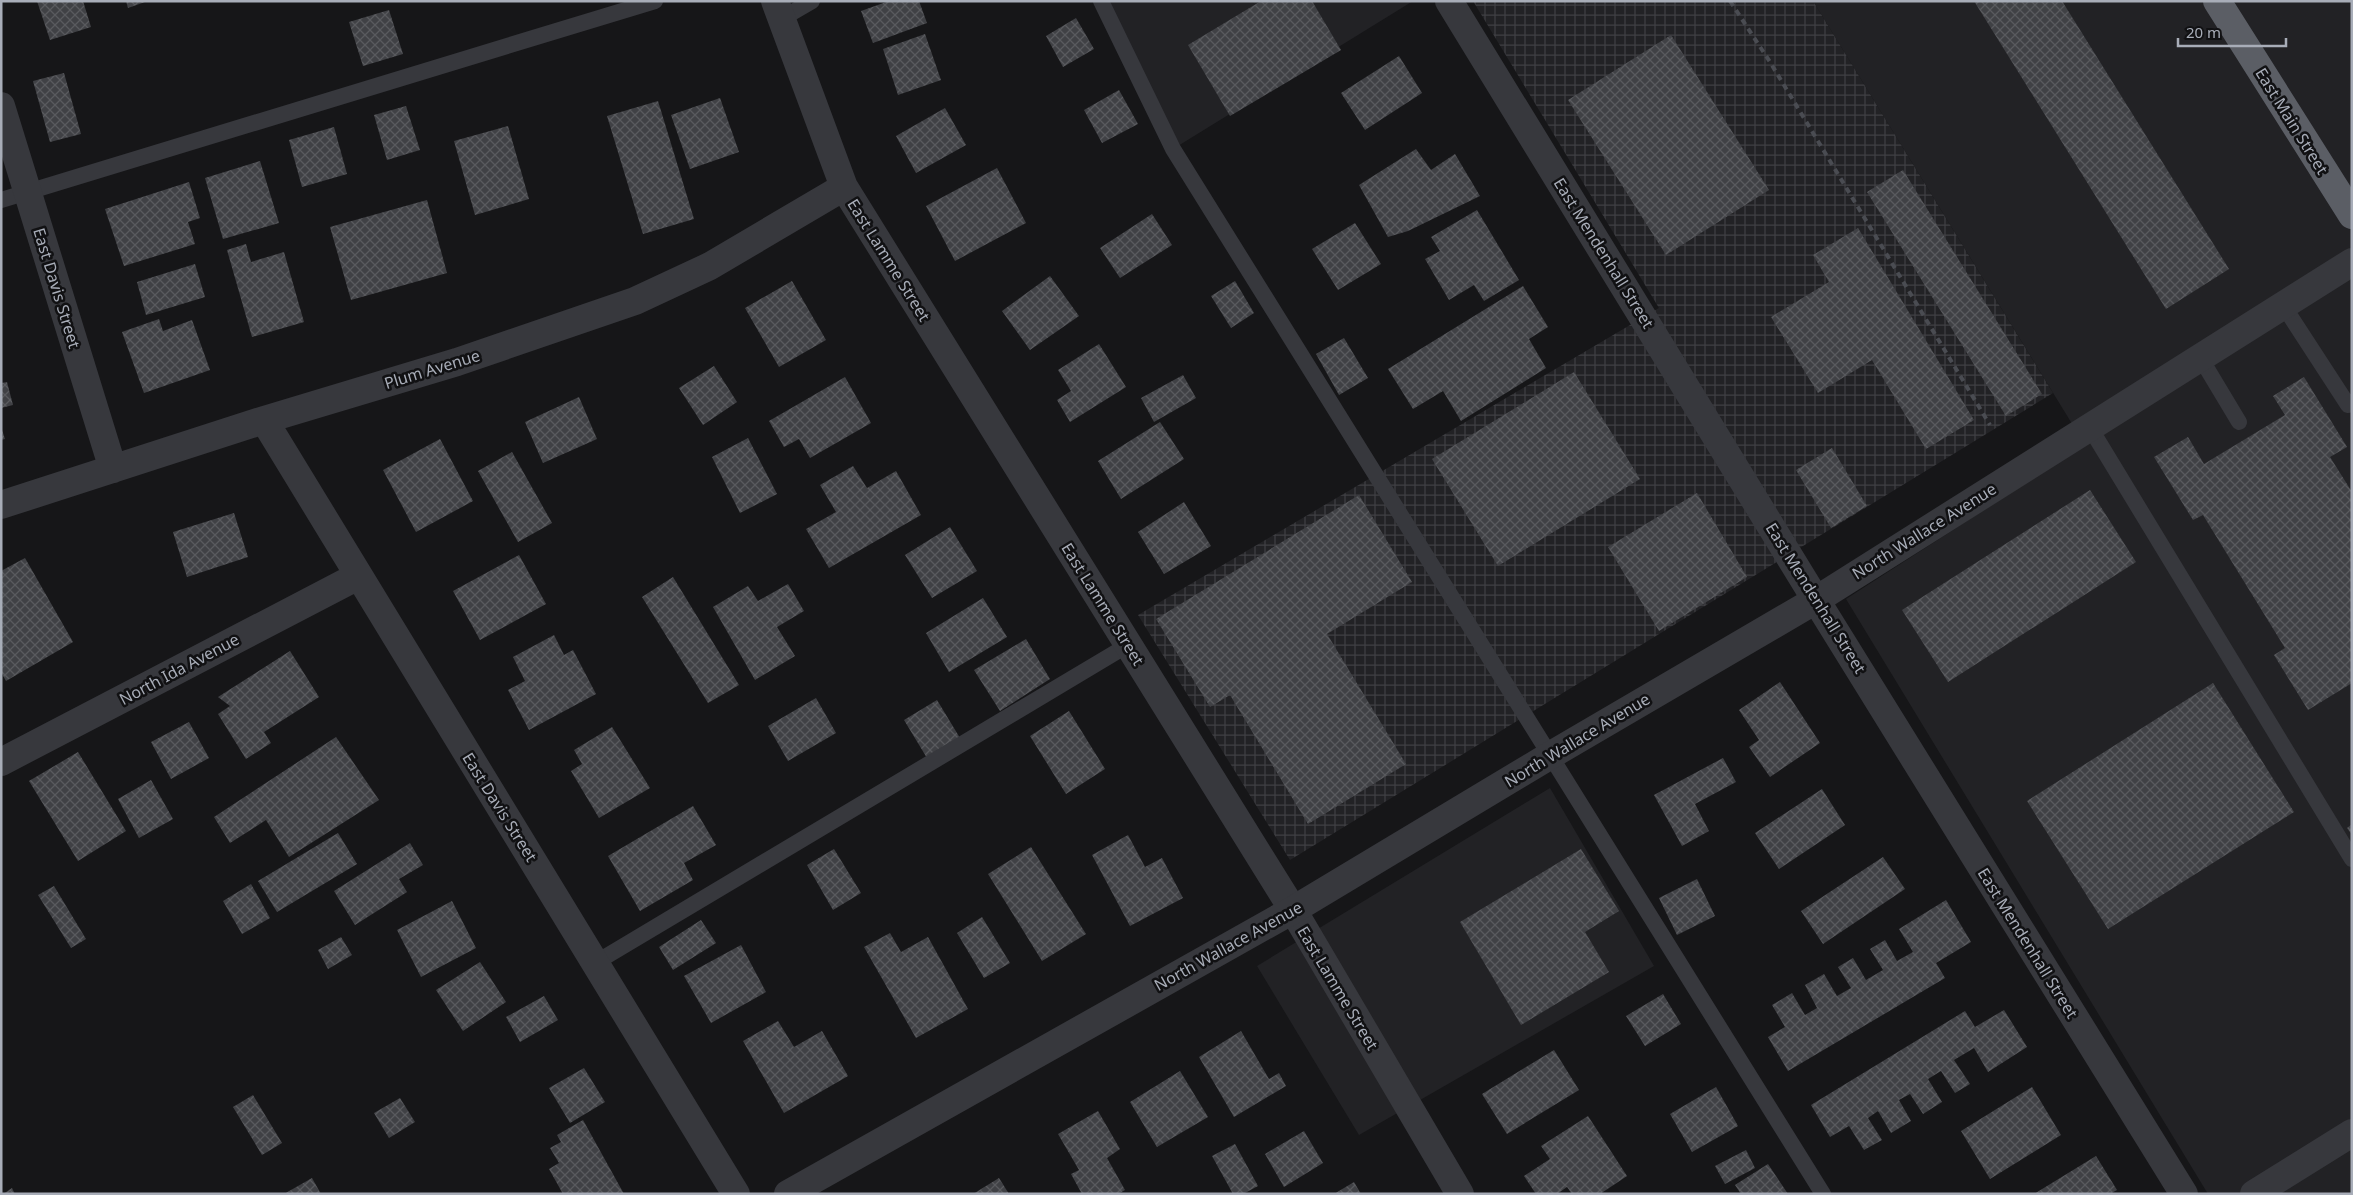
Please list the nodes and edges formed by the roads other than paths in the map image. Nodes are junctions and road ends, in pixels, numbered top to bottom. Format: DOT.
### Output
graph roads {
  1 [pos="655,1"];
  2 [pos="812,1"];
  3 [pos="1101,1"];
  4 [pos="1449,1"];
  5 [pos="2217,1"];
  6 [pos="778,10"];
  7 [pos="1,106"];
  8 [pos="844,187"];
  9 [pos="28,192"];
  10 [pos="1,200"];
  11 [pos="2352,215"];
  12 [pos="2352,262"];
  13 [pos="2284,305"];
  14 [pos="2200,357"];
  15 [pos="2352,402"];
  16 [pos="264,420"];
  17 [pos="2239,422"];
  18 [pos="2089,426"];
  19 [pos="113,469"];
  20 [pos="1,505"];
  21 [pos="358,576"];
  22 [pos="1816,600"];
  23 [pos="1128,645"];
  24 [pos="1551,755"];
  25 [pos="1,762"];
  26 [pos="2352,858"];
  27 [pos="1292,910"];
  28 [pos="595,963"];
  29 [pos="2352,1133"];
  30 [pos="736,1194"];
  31 [pos="788,1194"];
  32 [pos="1460,1194"];
  33 [pos="1823,1194"];
  34 [pos="2184,1194"];
  35 [pos="2254,1194"];
  1 -- 9 [label="lane"];
  2 -- 6 [label="lane"];
  3 -- 24 [label="lane"];
  4 -- 22 [label="street, East Mendenhall Street"];
  5 -- 11 [label="highway, East Main Street"];
  6 -- 8 [label="street, East Lamme Street"];
  7 -- 9 [label="street, East Davis Street"];
  8 -- 16 [label="street, Plum Avenue"];
  8 -- 23 [label="street, East Lamme Street"];
  9 -- 10 [label="lane"];
  9 -- 19 [label="street, East Davis Street"];
  12 -- 13 [label="street, North Wallace Avenue"];
  13 -- 14 [label="street, North Wallace Avenue"];
  13 -- 15 [label="lane"];
  14 -- 17 [label="lane"];
  14 -- 18 [label="street, North Wallace Avenue"];
  16 -- 19 [label="street, Plum Avenue"];
  16 -- 21 [label="street, East Davis Street"];
  18 -- 22 [label="street, North Wallace Avenue"];
  18 -- 26 [label="lane"];
  19 -- 20 [label="street, Plum Avenue"];
  21 -- 25 [label="street, North Ida Avenue"];
  21 -- 28 [label="street, East Davis Street"];
  22 -- 24 [label="street, North Wallace Avenue"];
  22 -- 34 [label="street, East Mendenhall Street"];
  23 -- 27 [label="street, East Lamme Street"];
  23 -- 28 [label="lane"];
  24 -- 27 [label="street, North Wallace Avenue"];
  24 -- 33 [label="lane"];
  27 -- 31 [label="street, North Wallace Avenue"];
  27 -- 32 [label="street, East Lamme Street"];
  28 -- 30 [label="street, East Davis Street"];
  29 -- 35 [label="street"];
}
